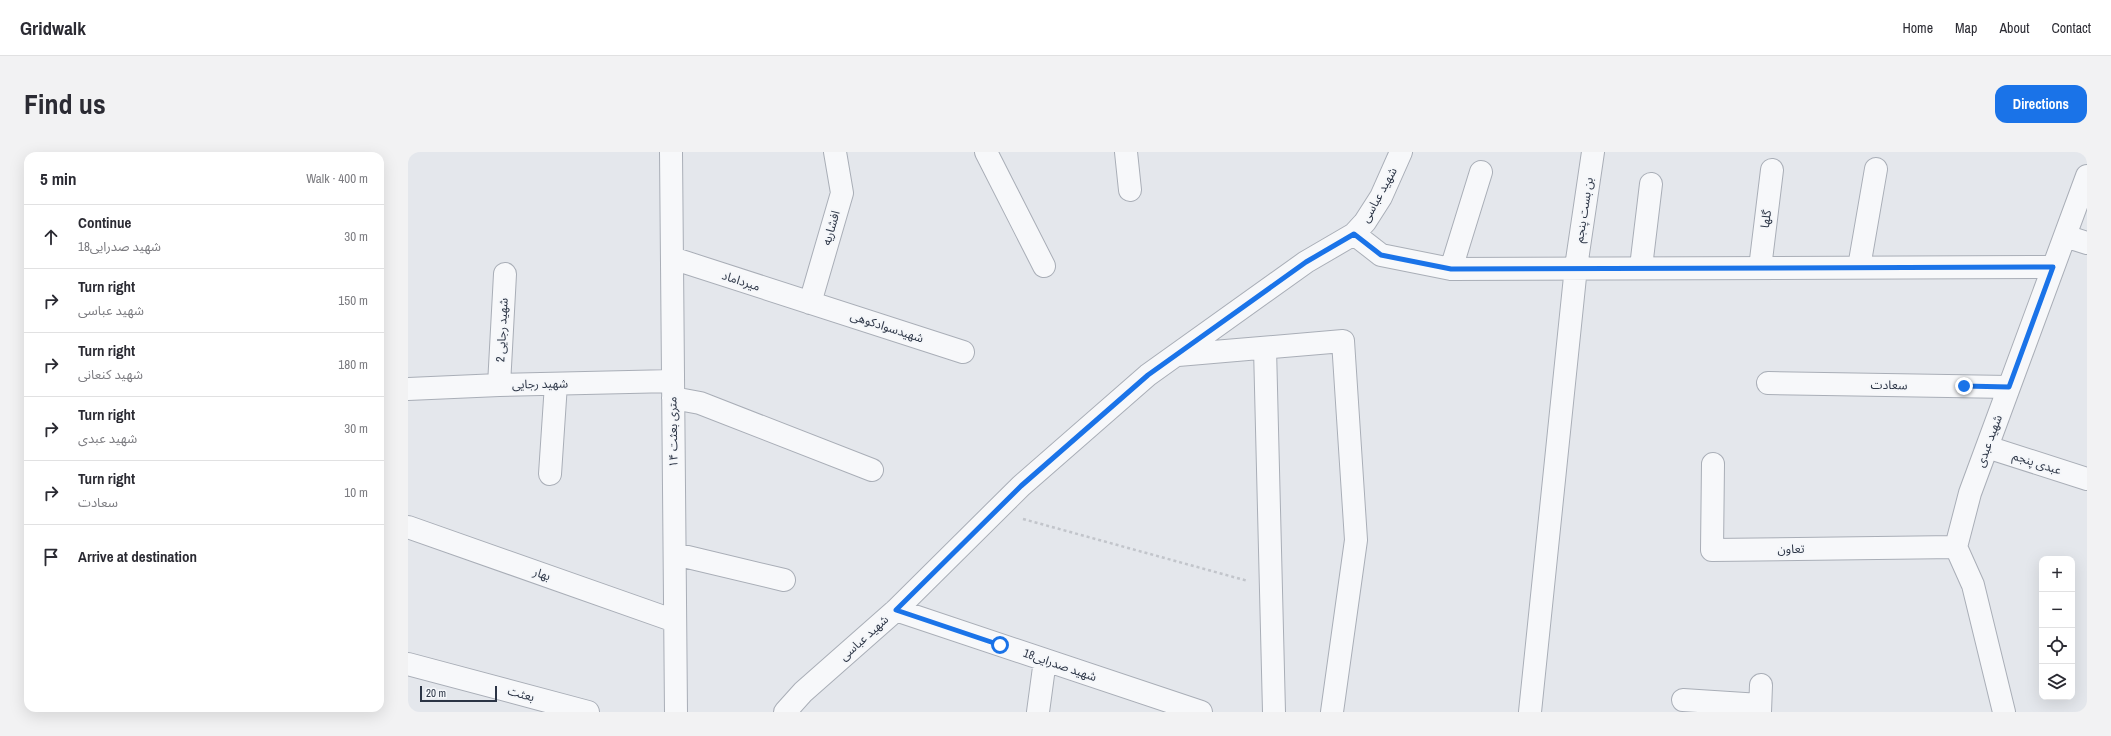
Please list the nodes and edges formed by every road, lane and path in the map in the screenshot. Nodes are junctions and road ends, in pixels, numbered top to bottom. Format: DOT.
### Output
graph roads {
  1 [pos="671,152"];
  2 [pos="835,152"];
  3 [pos="986,152"];
  4 [pos="1126,152"];
  5 [pos="1401,152"];
  6 [pos="1593,152"];
  7 [pos="1876,169"];
  8 [pos="1772,170"];
  9 [pos="1481,172"];
  10 [pos="2087,176"];
  11 [pos="1651,184"];
  12 [pos="1130,190"];
  13 [pos="1354,234"];
  14 [pos="2065,236"];
  15 [pos="2087,243"];
  16 [pos="672,258"];
  17 [pos="1044,266"];
  18 [pos="1576,267"];
  19 [pos="1641,267"];
  20 [pos="1859,267"];
  21 [pos="2053,267"];
  22 [pos="1760,268"];
  23 [pos="1451,269"];
  24 [pos="505,274"];
  25 [pos="810,303"];
  26 [pos="1265,348"];
  27 [pos="963,352"];
  28 [pos="1177,355"];
  29 [pos="1768,383"];
  30 [pos="556,384"];
  31 [pos="499,385"];
  32 [pos="2009,387"];
  33 [pos="408,390"];
  34 [pos="673,390"];
  35 [pos="1987,447"];
  36 [pos="1713,464"];
  37 [pos="872,470"];
  38 [pos="550,474"];
  39 [pos="2087,479"];
  40 [pos="995,511"];
  41 [pos="408,527"];
  42 [pos="1956,547"];
  43 [pos="674,554"];
  44 [pos="784,580"];
  45 [pos="1271,588"];
  46 [pos="896,610"];
  47 [pos="675,621"];
  48 [pos="1045,660"];
  49 [pos="408,664"];
  50 [pos="1683,700"];
  51 [pos="1760,700"];
  52 [pos="1190,710"];
  53 [pos="588,712"];
  54 [pos="676,712"];
  55 [pos="785,712"];
  56 [pos="1038,712"];
  57 [pos="1274,712"];
  58 [pos="1332,712"];
  59 [pos="1530,712"];
  60 [pos="2004,712"];
  1 -- 16 [label="street, ۱۴ متری بعثت"];
  2 -- 25 [label="street, افشاریه"];
  3 -- 17 [label="street"];
  4 -- 12 [label="street"];
  5 -- 13 [label="street, شهید عباسی"];
  6 -- 18 [label="street, بن بست پنجم"];
  7 -- 20 [label="street"];
  8 -- 22 [label="street, گلها"];
  9 -- 23 [label="street"];
  10 -- 14 [label="street, شهید عبدی"];
  11 -- 19 [label="street"];
  13 -- 23 [label="street"];
  13 -- 28 [label="street, شهید عباسی"];
  14 -- 15 [label="street"];
  14 -- 21 [label="street, شهید عبدی"];
  16 -- 25 [label="street, میرداماد"];
  16 -- 34 [label="street, ۱۴ متری بعثت"];
  18 -- 19 [label="street"];
  18 -- 23 [label="street"];
  18 -- 59 [label="street, بن بست پنجم"];
  19 -- 22 [label="street"];
  20 -- 21 [label="street"];
  20 -- 22 [label="street"];
  21 -- 32 [label="street, شهید عبدی"];
  24 -- 31 [label="street, شهید رجایی 2"];
  25 -- 27 [label="street, شهیدسوادکوهی"];
  26 -- 28 [label="street"];
  26 -- 45 [label="street"];
  26 -- 58 [label="street"];
  28 -- 40 [label="street, شهید عباسی"];
  29 -- 32 [label="street, سعادت"];
  30 -- 31 [label="street, شهید رجایی"];
  30 -- 34 [label="street, شهید رجایی"];
  30 -- 38 [label="street"];
  31 -- 33 [label="street, شهید رجایی"];
  32 -- 35 [label="street, شهید عبدی"];
  34 -- 37 [label="street, شهید رجایی"];
  34 -- 43 [label="street, ۱۴ متری بعثت"];
  35 -- 39 [label="street, عبدی پنجم"];
  35 -- 42 [label="street, شهید عبدی"];
  36 -- 42 [label="street, تعاون"];
  40 -- 45 [label="path"];
  40 -- 46 [label="street, شهید عباسی"];
  41 -- 47 [label="street, بهار"];
  42 -- 60 [label="street"];
  43 -- 44 [label="street"];
  43 -- 47 [label="street, ۱۴ متری بعثت"];
  45 -- 57 [label="street"];
  46 -- 48 [label="street, شهید صدرایی18"];
  46 -- 55 [label="street, شهید عباسی"];
  47 -- 54 [label="street, ۱۴ متری بعثت"];
  48 -- 52 [label="street, شهید صدرایی18"];
  48 -- 56 [label="street"];
  49 -- 53 [label="street, بعثت"];
  50 -- 51 [label="street"];
}
